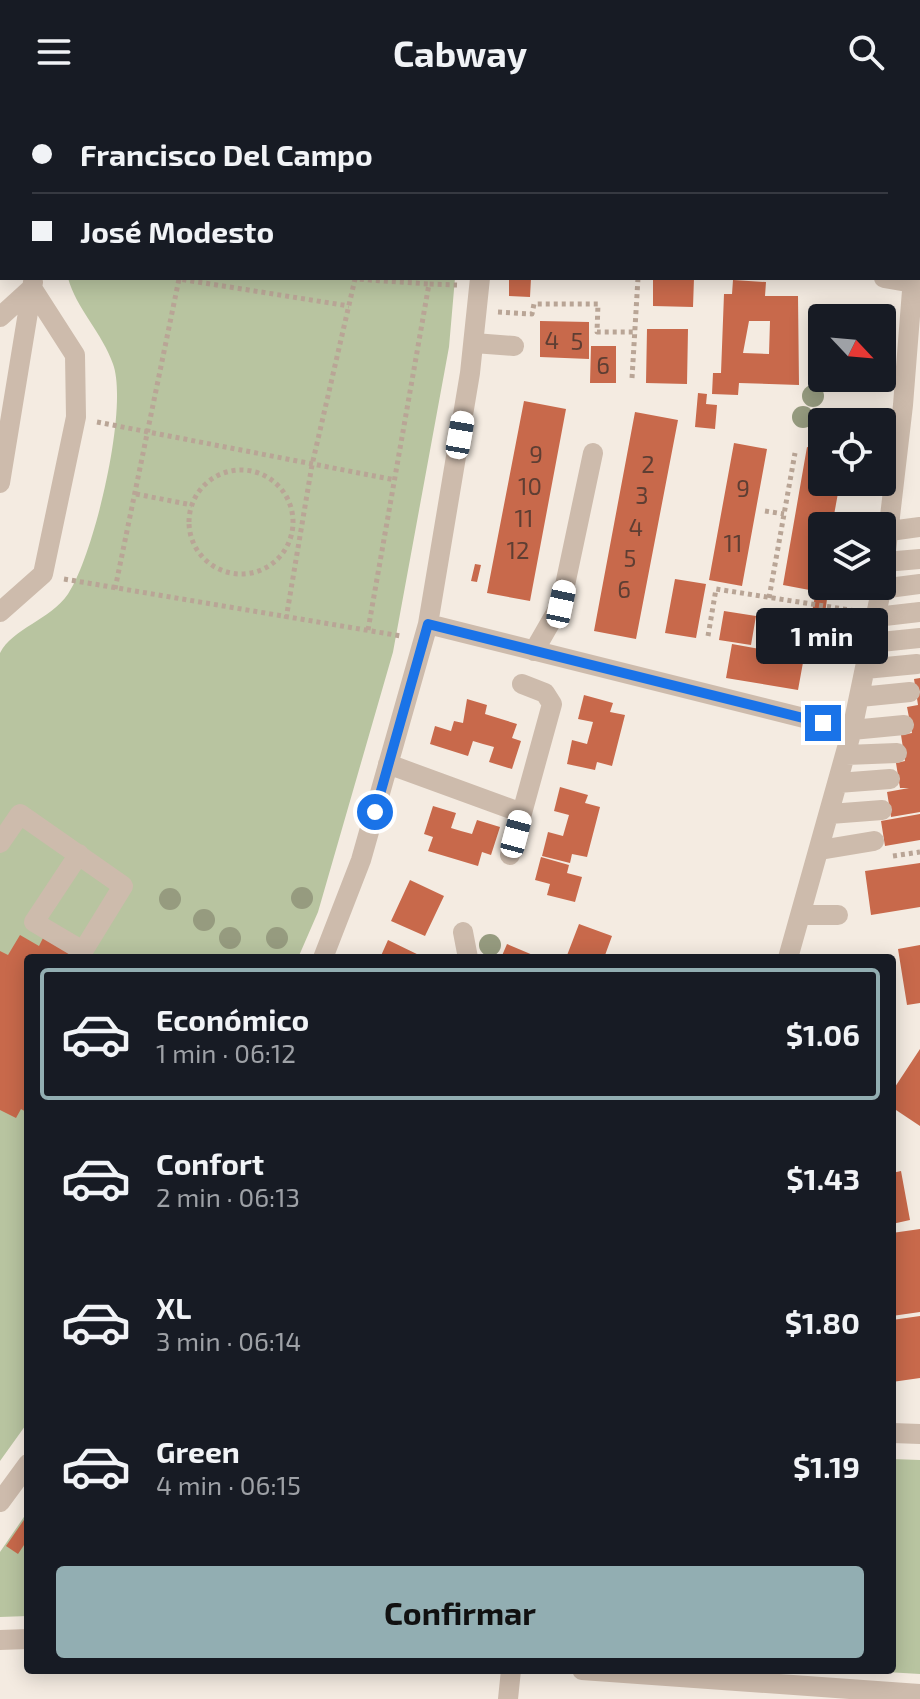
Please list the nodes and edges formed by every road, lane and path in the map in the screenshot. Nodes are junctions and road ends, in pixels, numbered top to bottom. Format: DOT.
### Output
graph roads {
  1 [pos="179,280"];
  2 [pos="185,280"];
  3 [pos="355,280"];
  4 [pos="370,280"];
  5 [pos="638,280"];
  6 [pos="913,280"];
  7 [pos="480,282"];
  8 [pos="33,283"];
  9 [pos="429,284"];
  10 [pos="349,306"];
  11 [pos="477,312"];
  12 [pos="0,317"];
  13 [pos="635,332"];
  14 [pos="474,343"];
  15 [pos="514,346"];
  16 [pos="632,378"];
  17 [pos="920,386"];
  18 [pos="903,405"];
  19 [pos="76,417"];
  20 [pos="149,434"];
  21 [pos="896,436"];
  22 [pos="593,453"];
  23 [pos="795,453"];
  24 [pos="312,465"];
  25 [pos="395,480"];
  26 [pos="0,483"];
  27 [pos="136,494"];
  28 [pos="192,505"];
  29 [pos="765,511"];
  30 [pos="784,514"];
  31 [pos="920,527"];
  32 [pos="896,530"];
  33 [pos="920,559"];
  34 [pos="896,561"];
  35 [pos="43,574"];
  36 [pos="920,584"];
  37 [pos="896,586"];
  38 [pos="115,589"];
  39 [pos="769,598"];
  40 [pos="879,600"];
  41 [pos="848,609"];
  42 [pos="0,612"];
  43 [pos="920,612"];
  44 [pos="876,617"];
  45 [pos="286,619"];
  46 [pos="368,630"];
  47 [pos="425,632"];
  48 [pos="708,636"];
  49 [pos="920,638"];
  50 [pos="871,643"];
  51 [pos="534,651"];
  52 [pos="917,664"];
  53 [pos="865,669"];
  54 [pos="522,684"];
  55 [pos="910,692"];
  56 [pos="860,697"];
  57 [pos="904,725"];
  58 [pos="852,730"];
  59 [pos="897,753"];
  60 [pos="846,755"];
  61 [pos="388,764"];
  62 [pos="890,779"];
  63 [pos="838,783"];
  64 [pos="882,810"];
  65 [pos="522,813"];
  66 [pos="830,814"];
  67 [pos="0,843"];
  68 [pos="878,849"];
  69 [pos="820,850"];
  70 [pos="920,852"];
  71 [pos="79,854"];
  72 [pos="510,855"];
  73 [pos="802,915"];
  74 [pos="838,915"];
  75 [pos="463,932"];
  76 [pos="325,954"];
  77 [pos="467,954"];
  78 [pos="789,954"];
  79 [pos="896,1433"];
  80 [pos="920,1434"];
  81 [pos="24,1469"];
  82 [pos="0,1502"];
  83 [pos="24,1639"];
  84 [pos="0,1640"];
  85 [pos="511,1674"];
  86 [pos="664,1674"];
  87 [pos="803,1693"];
  88 [pos="920,1694"];
  89 [pos="508,1699"];
  1 -- 20 [label="path"];
  2 -- 10 [label="path"];
  3 -- 10 [label="path"];
  4 -- 9 [label="path"];
  5 -- 13 [label="path"];
  6 -- 18 [label="street"];
  7 -- 9 [label="path"];
  7 -- 11 [label="street"];
  8 -- 12 [label="street"];
  8 -- 19 [label="street"];
  8 -- 26 [label="street"];
  9 -- 25 [label="path"];
  10 -- 24 [label="path"];
  11 -- 13 [label="path"];
  11 -- 14 [label="street"];
  13 -- 16 [label="path"];
  14 -- 15 [label="street"];
  14 -- 47 [label="street"];
  17 -- 18 [label="street"];
  18 -- 21 [label="street"];
  19 -- 20 [label="path"];
  19 -- 35 [label="street"];
  20 -- 24 [label="path"];
  20 -- 27 [label="path"];
  22 -- 51 [label="street"];
  23 -- 30 [label="path"];
  24 -- 25 [label="path"];
  24 -- 45 [label="path"];
  25 -- 46 [label="path"];
  27 -- 28 [label="path"];
  27 -- 38 [label="path"];
  28 -- 28 [label="path"];
  29 -- 30 [label="path"];
  30 -- 39 [label="path"];
  31 -- 32 [label="street"];
  33 -- 34 [label="street"];
  35 -- 38 [label="path"];
  35 -- 42 [label="street"];
  36 -- 37 [label="street"];
  38 -- 45 [label="path"];
  39 -- 41 [label="path"];
  39 -- 48 [label="path"];
  40 -- 44 [label="street"];
  43 -- 44 [label="street"];
  44 -- 50 [label="street"];
  45 -- 46 [label="path"];
  46 -- 47 [label="path"];
  47 -- 51 [label="street"];
  47 -- 61 [label="street"];
  49 -- 50 [label="street"];
  50 -- 53 [label="street"];
  51 -- 58 [label="street"];
  52 -- 53 [label="street"];
  53 -- 56 [label="street"];
  54 -- 65 [label="street"];
  55 -- 56 [label="street"];
  56 -- 58 [label="street"];
  57 -- 58 [label="street"];
  58 -- 60 [label="street"];
  59 -- 60 [label="street"];
  60 -- 63 [label="street"];
  61 -- 65 [label="street"];
  61 -- 76 [label="street"];
  62 -- 63 [label="street"];
  63 -- 66 [label="street"];
  64 -- 66 [label="street"];
  65 -- 72 [label="street"];
  66 -- 69 [label="street"];
  67 -- 71 [label="street"];
  68 -- 69 [label="street"];
  68 -- 70 [label="path"];
  69 -- 73 [label="street"];
  71 -- 71 [label="street"];
  73 -- 74 [label="street"];
  73 -- 78 [label="street"];
  75 -- 77 [label="street"];
  79 -- 80 [label="street"];
  81 -- 82 [label="street"];
  83 -- 84 [label="street"];
  85 -- 89 [label="street"];
  86 -- 87 [label="street"];
  87 -- 88 [label="street"];
}
